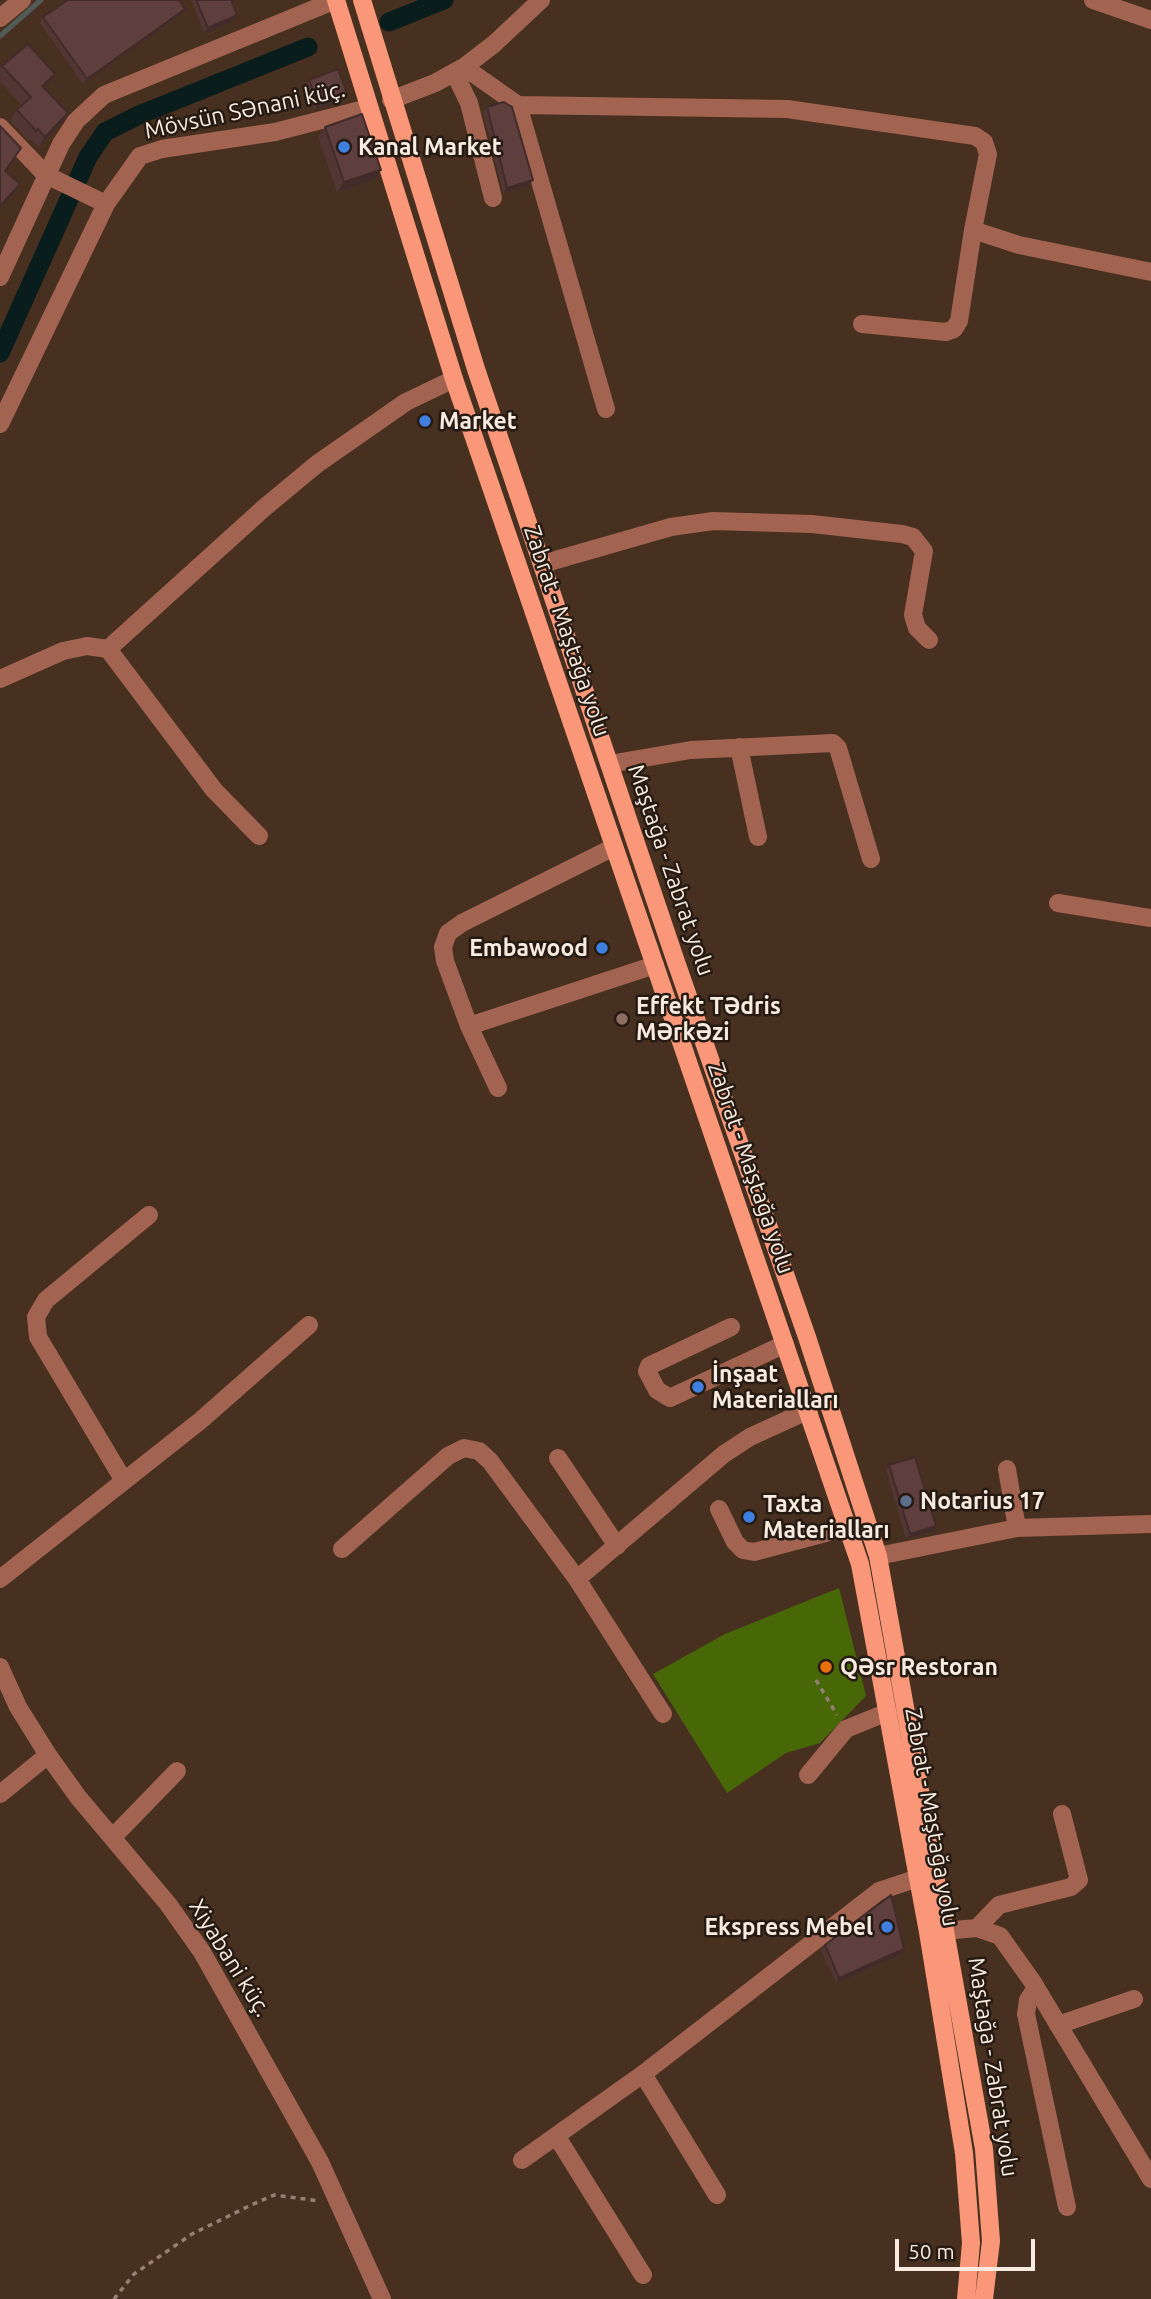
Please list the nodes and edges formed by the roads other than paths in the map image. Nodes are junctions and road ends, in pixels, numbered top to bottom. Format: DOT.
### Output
graph roads {
  1 [pos="22,0"];
  2 [pos="336,0"];
  3 [pos="362,0"];
  4 [pos="541,0"];
  5 [pos="1093,0"];
  6 [pos="294,8"];
  7 [pos="0,18"];
  8 [pos="1151,20"];
  9 [pos="459,70"];
  10 [pos="391,100"];
  11 [pos="518,105"];
  12 [pos="368,108"];
  13 [pos="0,127"];
  14 [pos="46,175"];
  15 [pos="493,198"];
  16 [pos="106,204"];
  17 [pos="973,230"];
  18 [pos="1151,272"];
  19 [pos="0,277"];
  20 [pos="862,324"];
  21 [pos="454,379"];
  22 [pos="606,409"];
  23 [pos="0,424"];
  24 [pos="542,564"];
  25 [pos="929,639"];
  26 [pos="108,649"];
  27 [pos="0,679"];
  28 [pos="739,747"];
  29 [pos="608,764"];
  30 [pos="258,836"];
  31 [pos="758,836"];
  32 [pos="614,847"];
  33 [pos="871,859"];
  34 [pos="1058,903"];
  35 [pos="1151,918"];
  36 [pos="656,965"];
  37 [pos="469,1026"];
  38 [pos="498,1088"];
  39 [pos="149,1215"];
  40 [pos="309,1325"];
  41 [pos="731,1326"];
  42 [pos="785,1344"];
  43 [pos="808,1410"];
  44 [pos="558,1458"];
  45 [pos="1007,1469"];
  46 [pos="124,1481"];
  47 [pos="719,1509"];
  48 [pos="1151,1524"];
  49 [pos="848,1527"];
  50 [pos="1017,1528"];
  51 [pos="617,1546"];
  52 [pos="342,1549"];
  53 [pos="878,1556"];
  54 [pos="0,1579"];
  55 [pos="577,1579"];
  56 [pos="0,1667"];
  57 [pos="888,1712"];
  58 [pos="663,1714"];
  59 [pos="48,1755"];
  60 [pos="177,1771"];
  61 [pos="808,1775"];
  62 [pos="0,1794"];
  63 [pos="1062,1814"];
  64 [pos="113,1837"];
  65 [pos="918,1878"];
  66 [pos="977,1928"];
  67 [pos="937,1931"];
  68 [pos="1036,1988"];
  69 [pos="1134,1999"];
  70 [pos="1058,2025"];
  71 [pos="643,2074"];
  72 [pos="557,2137"];
  73 [pos="522,2160"];
  74 [pos="1149,2172"];
  75 [pos="717,2195"];
  76 [pos="1067,2207"];
  77 [pos="643,2275"];
  78 [pos="988,2298"];
  79 [pos="382,2299"];
  80 [pos="966,2299"];
  1 -- 7 [label="street"];
  2 -- 6 [label="street"];
  2 -- 12 [label="main road, Zabrat - Maştağa yolu"];
  3 -- 10 [label="main road, Maştağa - Zabrat yolu"];
  4 -- 9 [label="street"];
  5 -- 8 [label="street"];
  6 -- 14 [label="street"];
  9 -- 10 [label="street"];
  9 -- 11 [label="street"];
  9 -- 15 [label="street"];
  10 -- 12 [label="main road"];
  10 -- 24 [label="main road, Maştağa - Zabrat yolu"];
  11 -- 17 [label="street"];
  11 -- 22 [label="street"];
  12 -- 16 [label="street, Mövsün Sənani küç."];
  12 -- 21 [label="main road, Zabrat - Maştağa yolu"];
  13 -- 14 [label="street"];
  14 -- 16 [label="street"];
  14 -- 19 [label="street"];
  16 -- 23 [label="street, Mövsün Sənani küç."];
  17 -- 18 [label="street"];
  17 -- 20 [label="street"];
  21 -- 26 [label="street"];
  21 -- 32 [label="main road, Zabrat - Maştağa yolu"];
  24 -- 25 [label="street"];
  24 -- 29 [label="main road, Maştağa - Zabrat yolu"];
  26 -- 27 [label="street"];
  26 -- 30 [label="street"];
  28 -- 29 [label="street"];
  28 -- 31 [label="street"];
  28 -- 33 [label="street"];
  29 -- 53 [label="main road, Maştağa - Zabrat yolu"];
  32 -- 36 [label="main road, Zabrat - Maştağa yolu"];
  32 -- 37 [label="street"];
  34 -- 35 [label="street"];
  36 -- 37 [label="street"];
  36 -- 42 [label="main road, Zabrat - Maştağa yolu"];
  37 -- 38 [label="street"];
  39 -- 46 [label="street"];
  40 -- 46 [label="street"];
  41 -- 42 [label="street"];
  42 -- 43 [label="main road, Zabrat - Maştağa yolu"];
  43 -- 49 [label="main road, Zabrat - Maştağa yolu"];
  43 -- 51 [label="street"];
  44 -- 51 [label="street"];
  45 -- 50 [label="street"];
  46 -- 54 [label="street"];
  47 -- 49 [label="street"];
  48 -- 50 [label="street"];
  49 -- 57 [label="main road, Zabrat - Maştağa yolu"];
  50 -- 53 [label="street"];
  51 -- 55 [label="street"];
  52 -- 55 [label="street"];
  53 -- 67 [label="main road, Maştağa - Zabrat yolu"];
  55 -- 58 [label="street"];
  56 -- 59 [label="street, Xiyabani küç."];
  57 -- 61 [label="street"];
  57 -- 65 [label="main road, Zabrat - Maştağa yolu"];
  59 -- 62 [label="street"];
  59 -- 64 [label="street, Xiyabani küç."];
  60 -- 64 [label="street"];
  63 -- 66 [label="street"];
  64 -- 79 [label="street, Xiyabani küç."];
  65 -- 67 [label="main road, Zabrat - Maştağa yolu"];
  65 -- 71 [label="street"];
  66 -- 67 [label="street"];
  66 -- 68 [label="street"];
  67 -- 78 [label="main road, Maştağa - Zabrat yolu"];
  67 -- 80 [label="main road, Zabrat - Maştağa yolu"];
  68 -- 70 [label="street"];
  68 -- 76 [label="street"];
  69 -- 70 [label="street"];
  70 -- 74 [label="street"];
  71 -- 72 [label="street"];
  71 -- 75 [label="street"];
  72 -- 73 [label="street"];
  72 -- 77 [label="street"];
}
